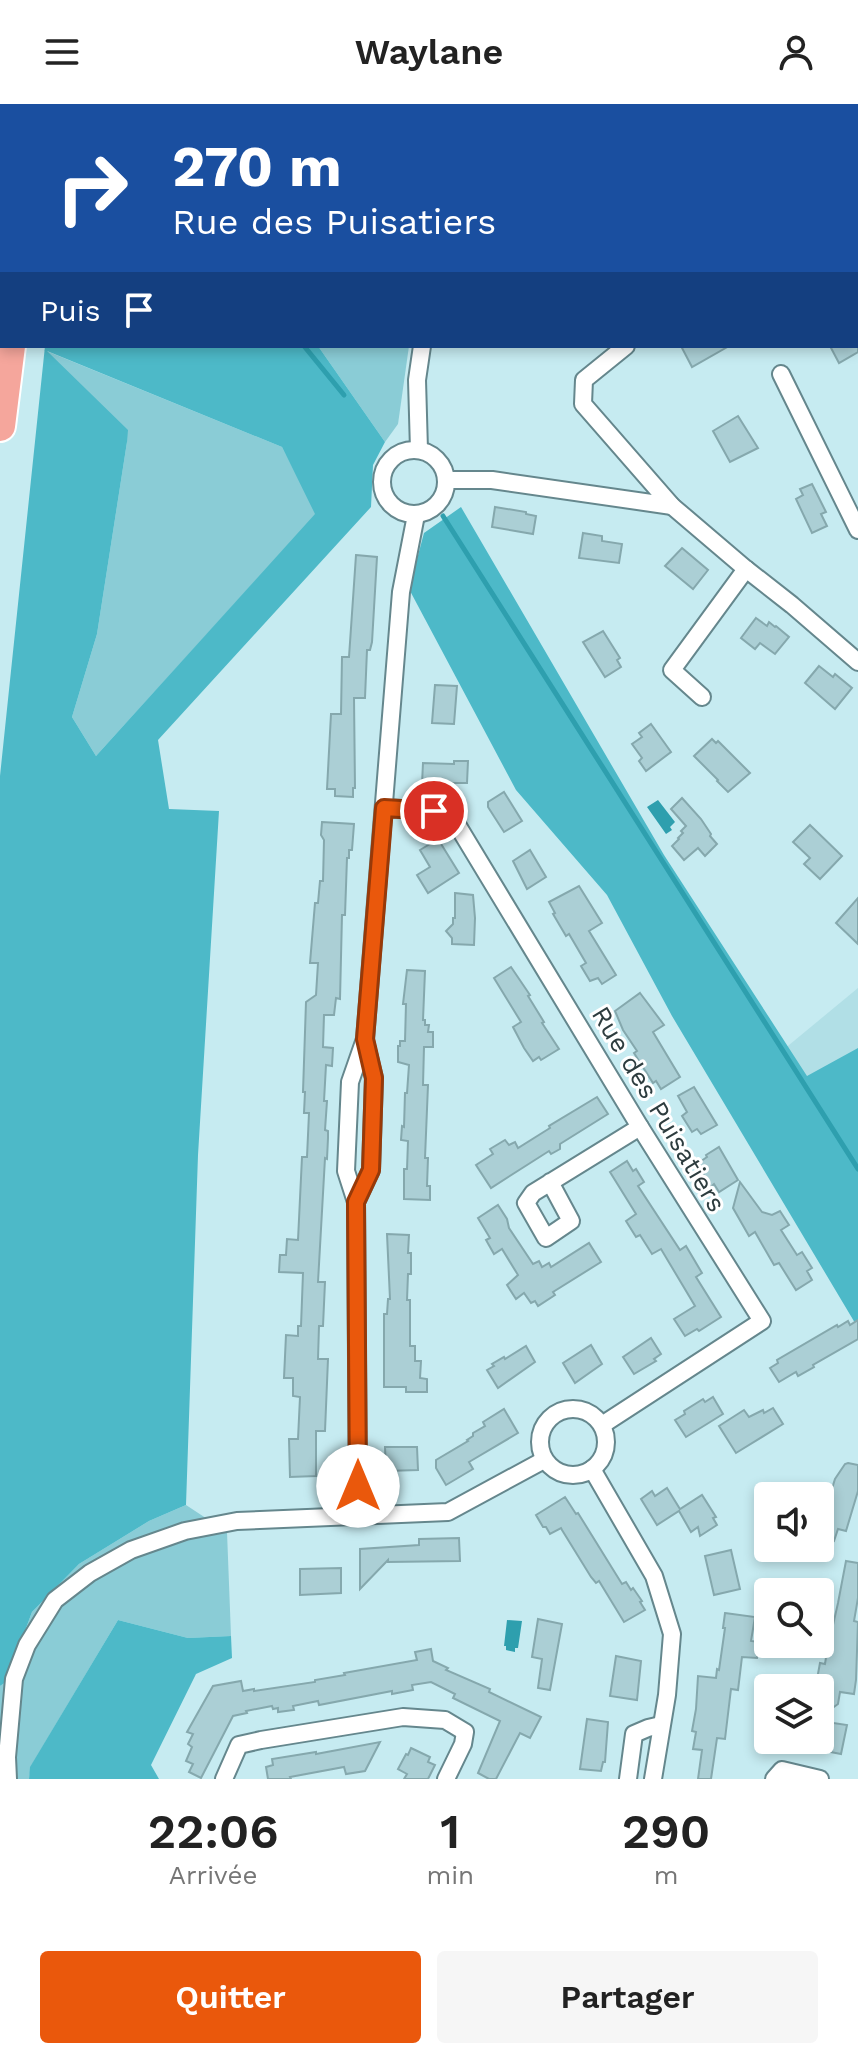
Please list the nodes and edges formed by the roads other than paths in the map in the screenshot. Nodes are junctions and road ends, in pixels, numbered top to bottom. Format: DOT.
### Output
graph roads {
  1 [pos="10,348"];
  2 [pos="422,348"];
  3 [pos="624,348"];
  4 [pos="781,374"];
  5 [pos="0,426"];
  6 [pos="419,450"];
  7 [pos="446,480"];
  8 [pos="672,506"];
  9 [pos="416,515"];
  10 [pos="858,530"];
  11 [pos="746,569"];
  12 [pos="858,662"];
  13 [pos="702,697"];
  14 [pos="384,808"];
  15 [pos="365,1039"];
  16 [pos="640,1127"];
  17 [pos="550,1182"];
  18 [pos="356,1202"];
  19 [pos="602,1425"];
  20 [pos="544,1460"];
  21 [pos="592,1469"];
  22 [pos="358,1516"];
  23 [pos="661,1725"];
  24 [pos="8,1779"];
  25 [pos="224,1779"];
  26 [pos="446,1779"];
  27 [pos="628,1779"];
  28 [pos="653,1779"];
  29 [pos="774,1779"];
  30 [pos="820,1779"];
  1 -- 5 [label="highway"];
  2 -- 6 [label="street"];
  3 -- 8 [label="street"];
  4 -- 10 [label="street"];
  6 -- 7 [label="street"];
  6 -- 9 [label="street"];
  7 -- 8 [label="street"];
  7 -- 9 [label="street"];
  8 -- 11 [label="street"];
  9 -- 14 [label="street"];
  11 -- 12 [label="street"];
  11 -- 13 [label="street"];
  14 -- 15 [label="street"];
  14 -- 16 [label="street, Rue des Puisatiers"];
  15 -- 18 [label="street"];
  15 -- 18 [label="street"];
  16 -- 17 [label="street"];
  16 -- 19 [label="street, Rue des Puisatiers"];
  18 -- 22 [label="street"];
  19 -- 20 [label="street"];
  19 -- 21 [label="street"];
  20 -- 21 [label="street"];
  20 -- 22 [label="street"];
  21 -- 23 [label="street"];
  22 -- 24 [label="street"];
  23 -- 27 [label="street"];
  23 -- 28 [label="street"];
  25 -- 26 [label="street"];
  29 -- 30 [label="street"];
}
